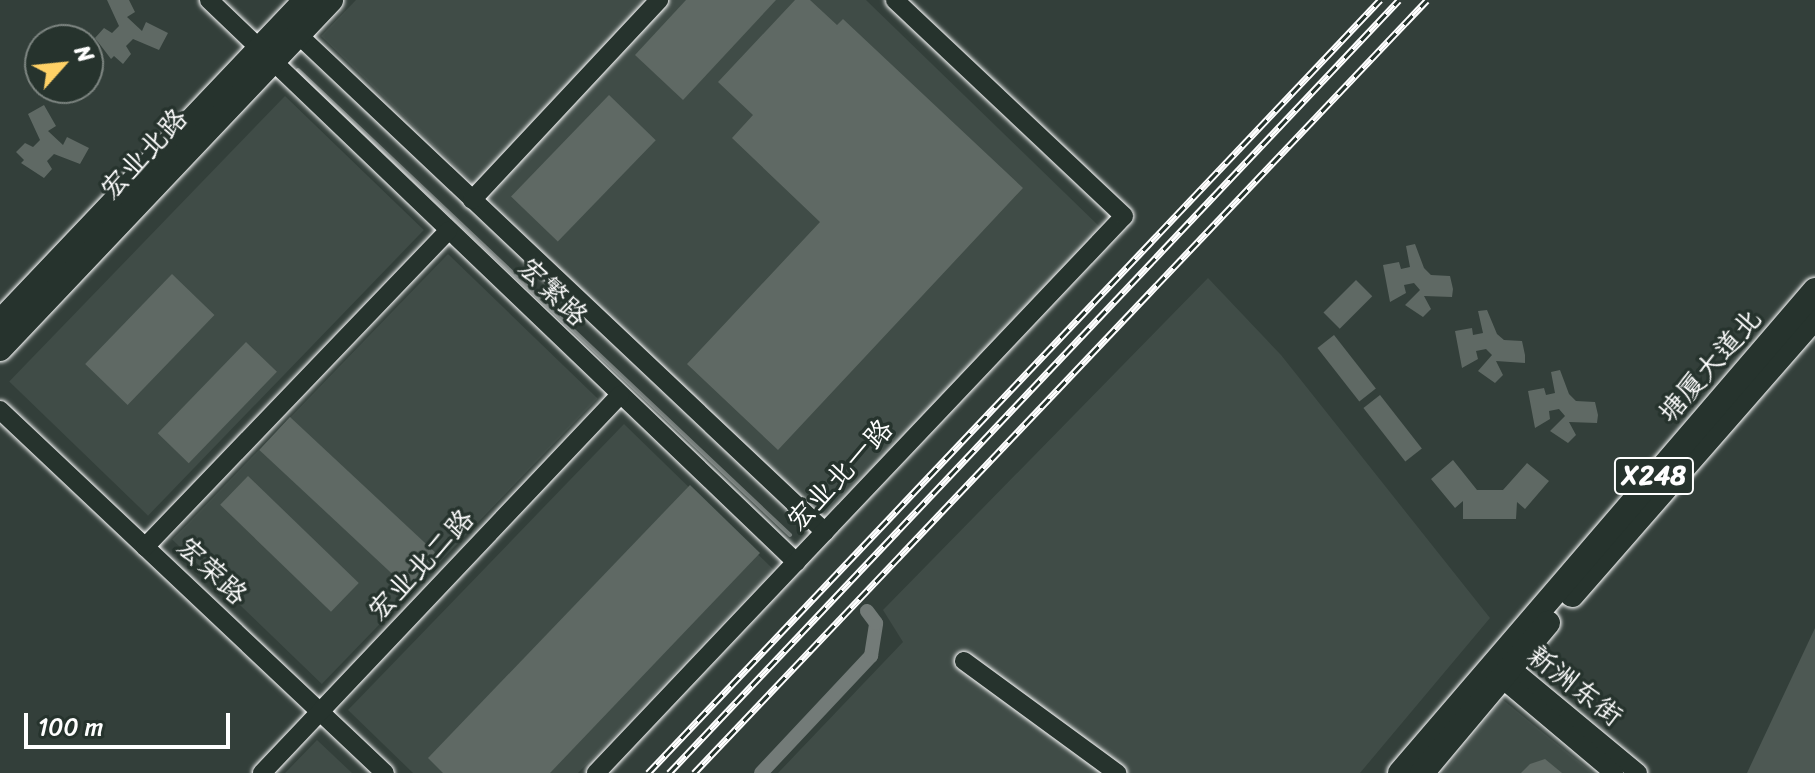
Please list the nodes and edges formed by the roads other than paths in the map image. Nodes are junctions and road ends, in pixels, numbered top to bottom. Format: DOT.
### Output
graph roads {
  1 [pos="209,0"];
  2 [pos="306,0"];
  3 [pos="331,0"];
  4 [pos="659,0"];
  5 [pos="895,0"];
  6 [pos="291,29"];
  7 [pos="266,55"];
  8 [pos="472,200"];
  9 [pos="448,231"];
  10 [pos="1815,290"];
  11 [pos="1815,317"];
  12 [pos="0,322"];
  13 [pos="0,349"];
  14 [pos="620,395"];
  15 [pos="0,410"];
  16 [pos="825,532"];
  17 [pos="145,547"];
  18 [pos="796,562"];
  19 [pos="964,661"];
  20 [pos="1501,669"];
  21 [pos="320,712"];
  22 [pos="262,773"];
  23 [pos="385,773"];
  24 [pos="596,773"];
  25 [pos="1117,773"];
  26 [pos="1400,773"];
  27 [pos="1422,773"];
  28 [pos="1614,773"];
  29 [pos="1638,773"];
  1 -- 7 [label="street, 宏繁路"];
  2 -- 6 [label="main road, 宏业北路"];
  3 -- 6 [label="main road, 宏业北路"];
  4 -- 8 [label="street"];
  5 -- 16 [label="street, 宏业北一路"];
  6 -- 7 [label="main road, 宏业北路"];
  6 -- 8 [label="street"];
  7 -- 9 [label="street, 宏繁路"];
  7 -- 12 [label="main road, 宏业北路"];
  7 -- 13 [label="main road, 宏业北路"];
  8 -- 16 [label="street"];
  9 -- 14 [label="street, 宏繁路"];
  9 -- 17 [label="street"];
  10 -- 20 [label="main road, 塘厦大道北 / X248"];
  11 -- 20 [label="main road, 塘厦大道北 / X248"];
  14 -- 18 [label="street, 宏繁路"];
  14 -- 21 [label="street, 宏业北二路"];
  15 -- 17 [label="street, 宏荣路"];
  16 -- 18 [label="street, 宏业北一路"];
  17 -- 21 [label="street, 宏荣路"];
  18 -- 24 [label="street, 宏业北一路"];
  19 -- 25 [label="street"];
  20 -- 26 [label="main road, X248"];
  20 -- 27 [label="main road, X248"];
  20 -- 28 [label="street, 新洲东街"];
  20 -- 29 [label="street, 新洲东街"];
  21 -- 22 [label="street, 宏业北二路"];
  21 -- 23 [label="street, 宏荣路"];
}
